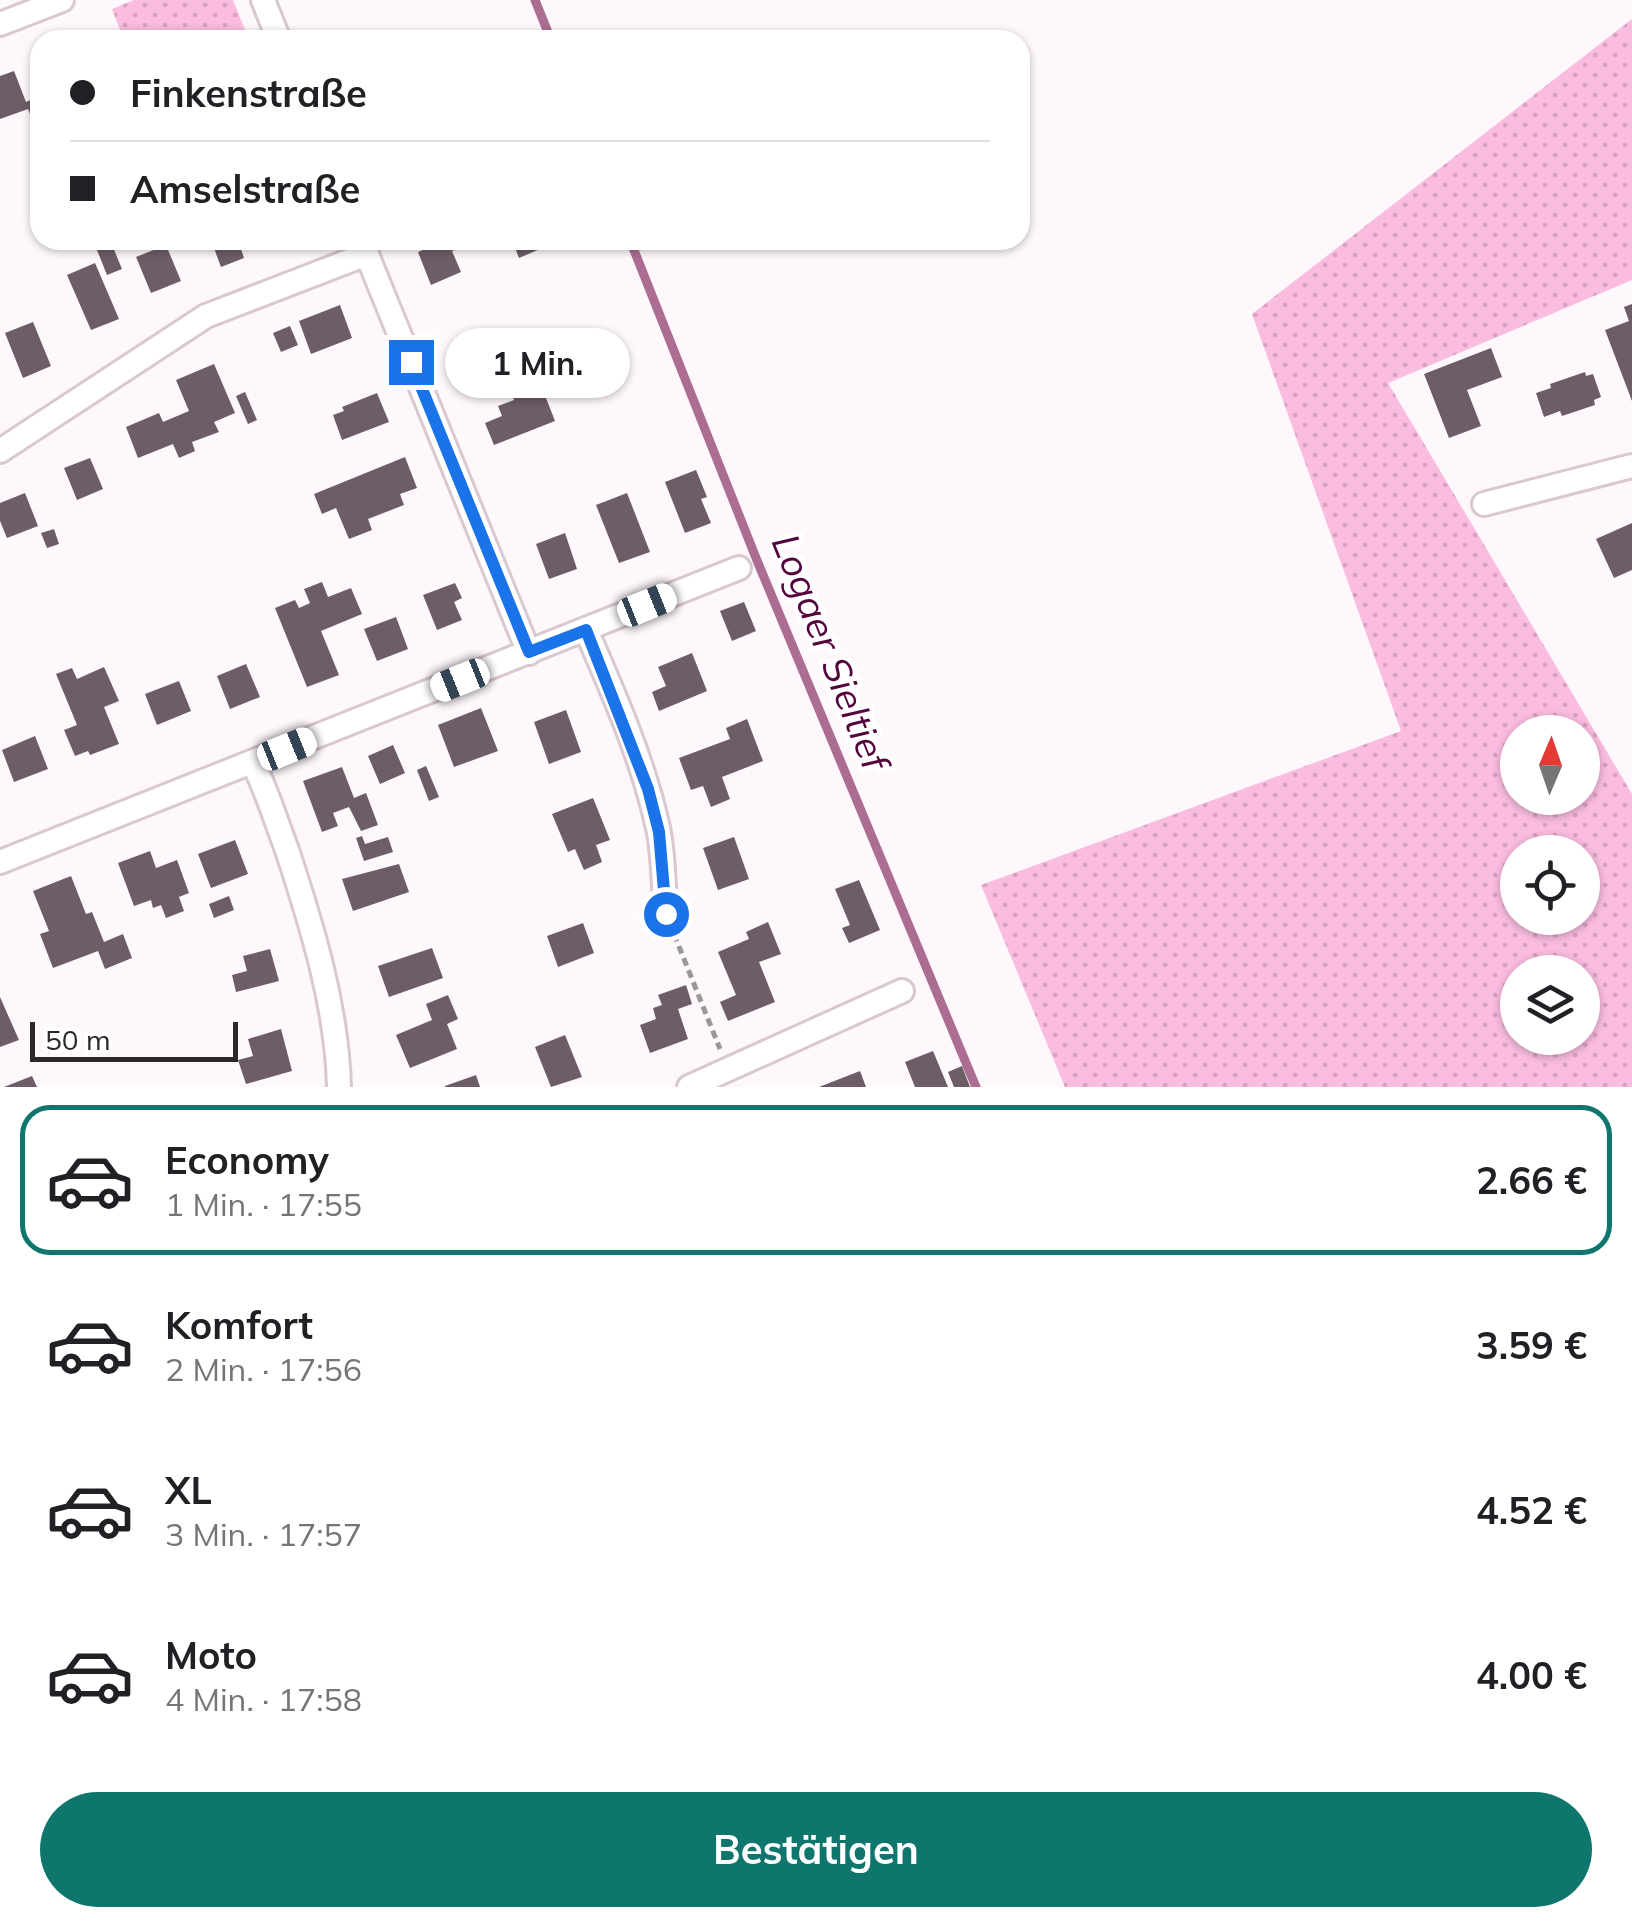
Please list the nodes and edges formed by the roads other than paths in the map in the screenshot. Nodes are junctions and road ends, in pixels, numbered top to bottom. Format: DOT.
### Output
graph roads {
  1 [pos="62,0"];
  2 [pos="263,0"];
  3 [pos="0,24"];
  4 [pos="276,30"];
  5 [pos="357,250"];
  6 [pos="365,250"];
  7 [pos="0,450"];
  8 [pos="1632,466"];
  9 [pos="1484,504"];
  10 [pos="739,568"];
  11 [pos="586,630"];
  12 [pos="529,652"];
  13 [pos="253,763"];
  14 [pos="0,862"];
  15 [pos="666,914"];
  16 [pos="902,992"];
  17 [pos="339,1087"];
  18 [pos="689,1087"];
  1 -- 3 [label="street"];
  2 -- 4 [label="street"];
  5 -- 7 [label="street"];
  6 -- 12 [label="street"];
  8 -- 9 [label="street"];
  10 -- 11 [label="street"];
  11 -- 12 [label="street"];
  11 -- 15 [label="street"];
  12 -- 13 [label="street"];
  13 -- 14 [label="street"];
  13 -- 17 [label="street"];
  16 -- 18 [label="street"];
}
